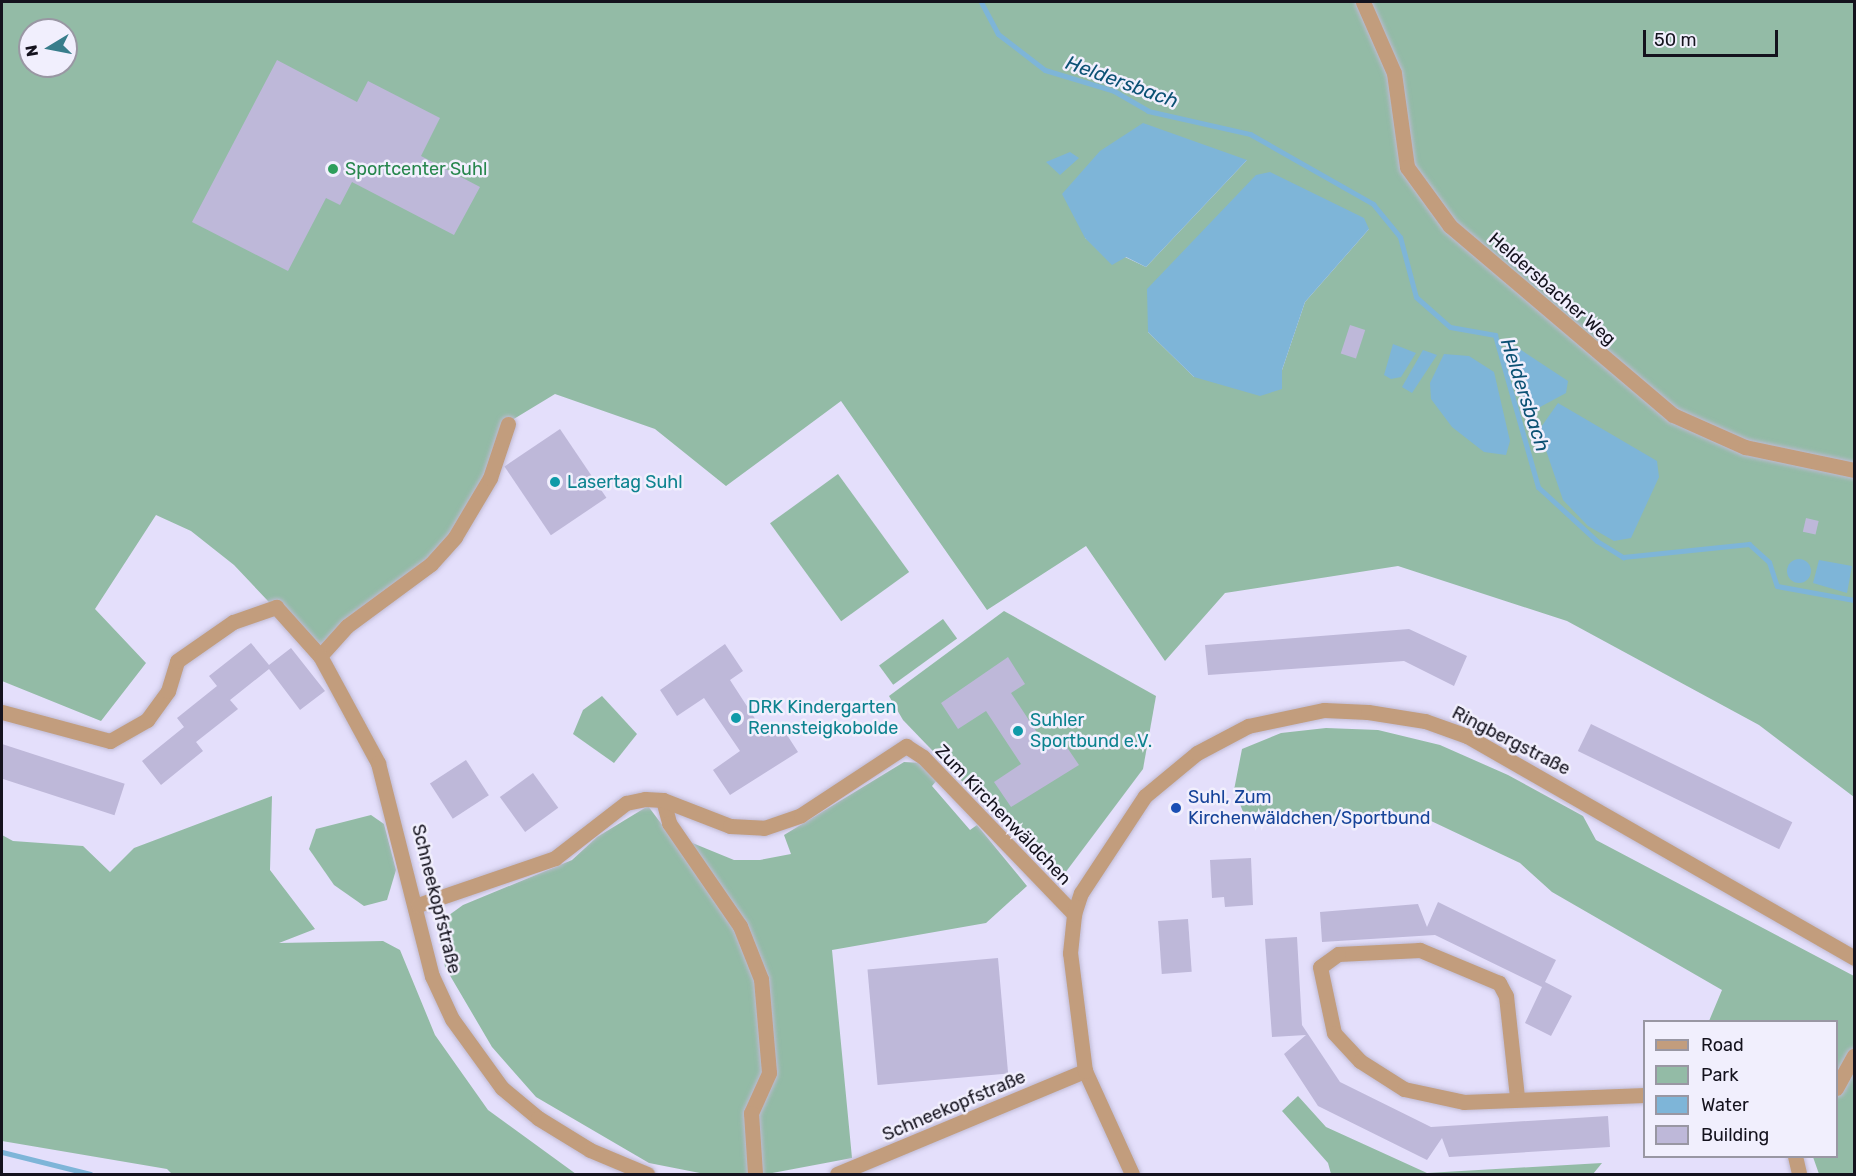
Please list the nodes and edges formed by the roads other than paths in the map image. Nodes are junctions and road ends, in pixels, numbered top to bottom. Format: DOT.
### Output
graph roads {
  1 [pos="1363,2"];
  2 [pos="508,424"];
  3 [pos="1854,470"];
  4 [pos="320,656"];
  5 [pos="2,712"];
  6 [pos="663,800"];
  7 [pos="418,905"];
  8 [pos="1074,914"];
  9 [pos="1854,958"];
  10 [pos="1854,1056"];
  11 [pos="1085,1071"];
  12 [pos="1838,1084"];
  13 [pos="1643,1095"];
  14 [pos="1517,1097"];
  15 [pos="1795,1158"];
  16 [pos="647,1174"];
  17 [pos="755,1174"];
  18 [pos="837,1174"];
  19 [pos="1132,1174"];
  20 [pos="1799,1174"];
  1 -- 3 [label="street, Heldersbacher Weg"];
  2 -- 4 [label="street"];
  4 -- 5 [label="street, Schneekopfstraße"];
  4 -- 7 [label="street, Schneekopfstraße"];
  6 -- 7 [label="street, Zum Kirchenwäldchen"];
  6 -- 8 [label="street, Zum Kirchenwäldchen"];
  6 -- 17 [label="street"];
  7 -- 16 [label="street, Schneekopfstraße"];
  8 -- 9 [label="street, Ringbergstraße"];
  8 -- 11 [label="street, Ringbergstraße"];
  10 -- 12 [label="street"];
  11 -- 18 [label="street, Schneekopfstraße"];
  11 -- 19 [label="street, Ringbergstraße"];
  13 -- 14 [label="street"];
  14 -- 14 [label="street"];
  15 -- 20 [label="street"];
}
